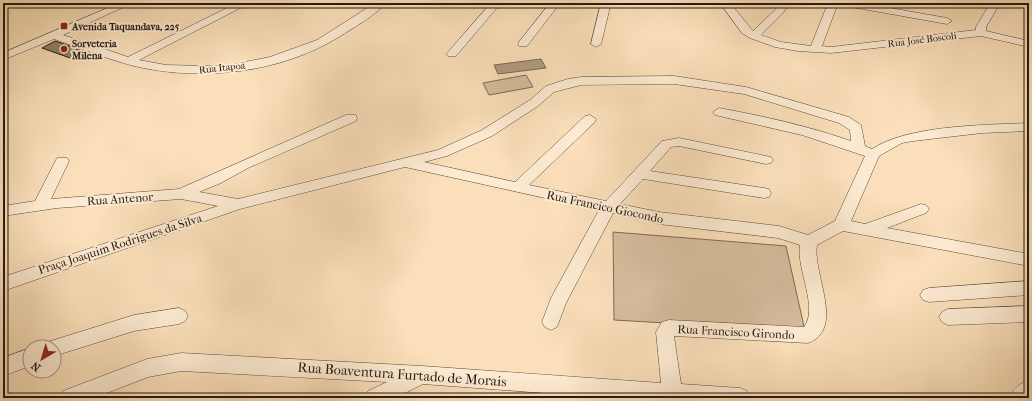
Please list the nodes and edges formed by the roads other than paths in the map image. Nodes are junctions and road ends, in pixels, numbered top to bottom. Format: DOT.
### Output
graph roads {
  1 [pos="8,3"];
  2 [pos="127,3"];
  3 [pos="245,3"];
  4 [pos="381,3"];
  5 [pos="496,3"];
  6 [pos="555,3"];
  7 [pos="606,3"];
  8 [pos="725,3"];
  9 [pos="785,3"];
  10 [pos="833,3"];
  11 [pos="846,3"];
  12 [pos="995,3"];
  13 [pos="3,5"];
  14 [pos="947,20"];
  15 [pos="981,33"];
  16 [pos="54,35"];
  17 [pos="754,36"];
  18 [pos="523,44"];
  19 [pos="596,44"];
  20 [pos="1029,44"];
  21 [pos="9,45"];
  22 [pos="20,49"];
  23 [pos="815,50"];
  24 [pos="452,54"];
  25 [pos="3,57"];
  26 [pos="129,61"];
  27 [pos="746,91"];
  28 [pos="719,112"];
  29 [pos="748,117"];
  30 [pos="351,118"];
  31 [pos="590,119"];
  32 [pos="1029,127"];
  33 [pos="858,148"];
  34 [pos="873,154"];
  35 [pos="766,160"];
  36 [pos="62,161"];
  37 [pos="403,162"];
  38 [pos="638,174"];
  39 [pos="517,188"];
  40 [pos="764,193"];
  41 [pos="181,194"];
  42 [pos="237,205"];
  43 [pos="40,206"];
  44 [pos="608,208"];
  45 [pos="921,210"];
  46 [pos="3,211"];
  47 [pos="841,225"];
  48 [pos="867,230"];
  49 [pos="809,242"];
  50 [pos="1029,260"];
  51 [pos="3,284"];
  52 [pos="1029,288"];
  53 [pos="929,295"];
  54 [pos="1029,314"];
  55 [pos="179,316"];
  56 [pos="948,317"];
  57 [pos="551,322"];
  58 [pos="62,346"];
  59 [pos="22,360"];
  60 [pos="3,367"];
  61 [pos="422,375"];
  62 [pos="657,394"];
  63 [pos="70,398"];
  64 [pos="375,398"];
  65 [pos="740,398"];
  1 -- 13 [label="street"];
  2 -- 16 [label="street"];
  3 -- 26 [label="street"];
  4 -- 26 [label="street, Rua Itapoã"];
  5 -- 24 [label="street"];
  6 -- 18 [label="street"];
  7 -- 19 [label="street"];
  8 -- 17 [label="street"];
  9 -- 17 [label="street"];
  10 -- 23 [label="street"];
  11 -- 14 [label="street"];
  12 -- 15 [label="street"];
  15 -- 20 [label="street, Rua José Boscoli"];
  15 -- 23 [label="street, Rua José Boscoli"];
  16 -- 22 [label="street"];
  16 -- 26 [label="street, Rua Itapoã"];
  17 -- 23 [label="street"];
  21 -- 22 [label="street"];
  22 -- 25 [label="street"];
  27 -- 29 [label="street"];
  27 -- 33 [label="street, Praça Joaquim Rodrigues da Silva"];
  27 -- 37 [label="street, Praça Joaquim Rodrigues da Silva"];
  28 -- 29 [label="street"];
  29 -- 33 [label="street"];
  30 -- 41 [label="street"];
  31 -- 39 [label="street"];
  32 -- 34 [label="street"];
  33 -- 34 [label="street"];
  34 -- 47 [label="street"];
  35 -- 38 [label="street"];
  36 -- 43 [label="street"];
  37 -- 39 [label="street, Rua Francico Giocondo"];
  37 -- 42 [label="street, Praça Joaquim Rodrigues da Silva"];
  38 -- 40 [label="street"];
  38 -- 44 [label="street"];
  39 -- 44 [label="street, Rua Francico Giocondo"];
  41 -- 42 [label="street, Rua Antenor"];
  41 -- 43 [label="street, Rua Antenor"];
  42 -- 51 [label="street, Praça Joaquim Rodrigues da Silva"];
  43 -- 46 [label="street, Rua Antenor"];
  44 -- 49 [label="street, Rua Francico Giocondo"];
  44 -- 57 [label="street"];
  45 -- 48 [label="street"];
  47 -- 48 [label="street"];
  47 -- 49 [label="street"];
  48 -- 50 [label="street"];
  49 -- 62 [label="street, Rua Francisco Girondo"];
  52 -- 53 [label="street"];
  54 -- 56 [label="street"];
  55 -- 58 [label="street"];
  59 -- 60 [label="street"];
  61 -- 62 [label="street, Rua Boaventura Furtado de Morais"];
  61 -- 63 [label="street, Rua Boaventura Furtado de Morais"];
  61 -- 64 [label="street"];
  62 -- 65 [label="street, Rua Boaventura Furtado de Morais"];
}
